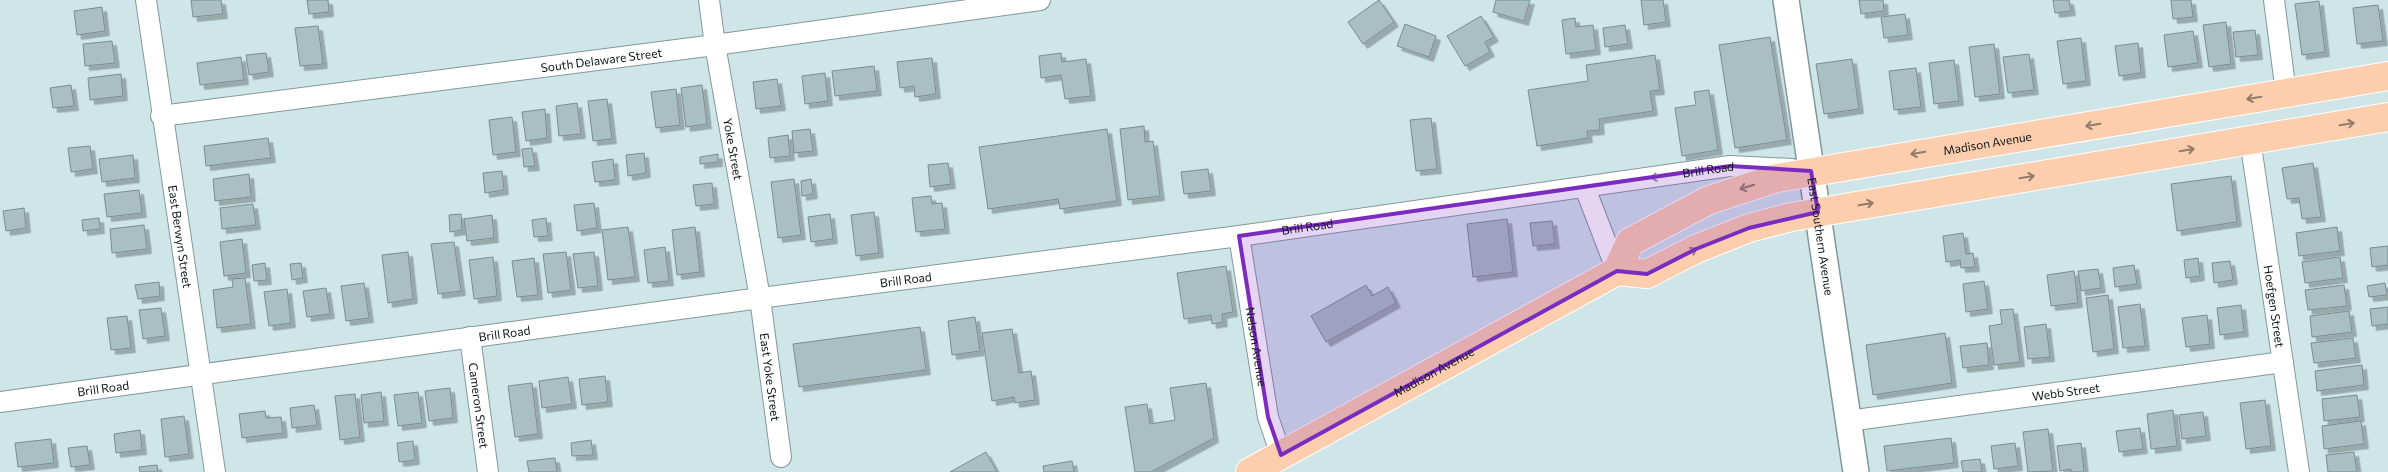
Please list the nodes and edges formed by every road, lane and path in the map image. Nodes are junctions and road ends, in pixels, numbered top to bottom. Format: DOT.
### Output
graph roads {
  1 [pos="146,0"];
  2 [pos="709,0"];
  3 [pos="1040,0"];
  4 [pos="1786,0"];
  5 [pos="2274,0"];
  6 [pos="715,45"];
  7 [pos="2388,76"];
  8 [pos="2286,93"];
  9 [pos="161,116"];
  10 [pos="2388,117"];
  11 [pos="2250,139"];
  12 [pos="1811,171"];
  13 [pos="1584,188"];
  14 [pos="1818,212"];
  15 [pos="1239,236"];
  16 [pos="1617,271"];
  17 [pos="760,298"];
  18 [pos="470,338"];
  19 [pos="2283,362"];
  20 [pos="200,374"];
  21 [pos="0,402"];
  22 [pos="1848,421"];
  23 [pos="1281,455"];
  24 [pos="781,457"];
  25 [pos="215,472"];
  26 [pos="488,472"];
  27 [pos="1250,472"];
  28 [pos="1856,472"];
  29 [pos="2299,472"];
  1 -- 9 [label="street, East Berwyn Street"];
  2 -- 6 [label="street, Yoke Street"];
  3 -- 6 [label="street, South Delaware Street"];
  4 -- 12 [label="street, East Southern Avenue"];
  5 -- 8 [label="street"];
  6 -- 9 [label="street, South Delaware Street"];
  6 -- 17 [label="street, Yoke Street"];
  7 -- 8 [label="main road, Madison Avenue"];
  8 -- 12 [label="main road, Madison Avenue, one-way"];
  9 -- 20 [label="street, East Berwyn Street"];
  11 -- 10 [label="main road, one-way"];
  14 -- 11 [label="main road, one-way"];
  11 -- 19 [label="street, Hoefgen Street"];
  12 -- 13 [label="street, Brill Road, one-way"];
  12 -- 14 [label="street, East Southern Avenue"];
  12 -- 16 [label="main road, Madison Avenue, one-way"];
  13 -- 15 [label="street, Brill Road"];
  13 -- 16 [label="street"];
  16 -- 14 [label="main road, one-way"];
  14 -- 22 [label="street, East Southern Avenue"];
  15 -- 17 [label="street, Brill Road"];
  15 -- 23 [label="street, Nelson Avenue"];
  16 -- 23 [label="main road, Madison Avenue"];
  17 -- 18 [label="street, Brill Road"];
  17 -- 24 [label="street, East Yoke Street"];
  18 -- 20 [label="street, Brill Road"];
  18 -- 26 [label="street, Cameron Street"];
  19 -- 22 [label="street, Webb Street"];
  19 -- 29 [label="street, Hoefgen Street"];
  20 -- 21 [label="street, Brill Road"];
  20 -- 25 [label="street, East Berwyn Street"];
  22 -- 28 [label="street, East Southern Avenue"];
  23 -- 27 [label="main road, Madison Avenue"];
}
